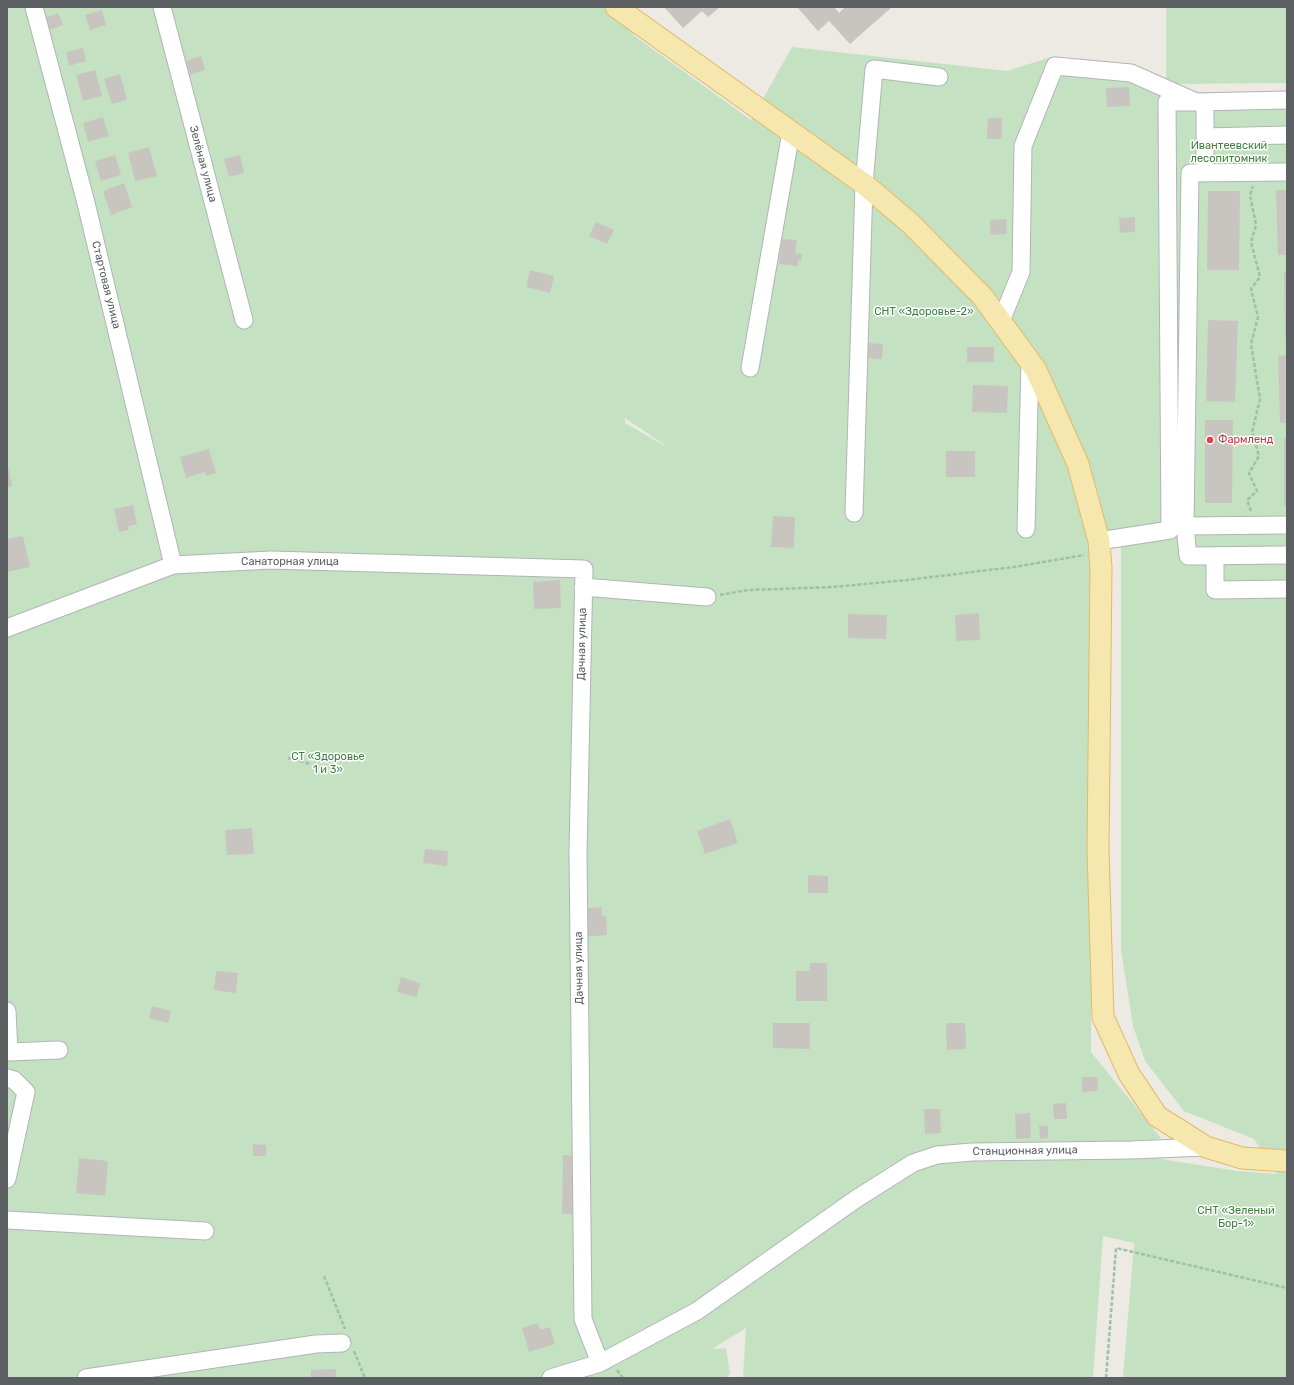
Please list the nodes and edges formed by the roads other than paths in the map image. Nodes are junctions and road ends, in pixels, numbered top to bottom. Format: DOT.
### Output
graph roads {
  1 [pos="34,7"];
  2 [pos="162,7"];
  3 [pos="616,7"];
  4 [pos="939,77"];
  5 [pos="1287,100"];
  6 [pos="1200,102"];
  7 [pos="791,132"];
  8 [pos="1287,135"];
  9 [pos="1205,137"];
  10 [pos="1287,172"];
  11 [pos="1205,173"];
  12 [pos="864,184"];
  13 [pos="244,320"];
  14 [pos="1001,321"];
  15 [pos="1030,361"];
  16 [pos="750,368"];
  17 [pos="854,513"];
  18 [pos="1287,525"];
  19 [pos="1185,526"];
  20 [pos="1026,529"];
  21 [pos="1099,541"];
  22 [pos="1287,555"];
  23 [pos="1215,556"];
  24 [pos="173,565"];
  25 [pos="584,569"];
  26 [pos="583,587"];
  27 [pos="1287,589"];
  28 [pos="708,597"];
  29 [pos="7,628"];
  30 [pos="7,1011"];
  31 [pos="59,1050"];
  32 [pos="7,1078"];
  33 [pos="1206,1147"];
  34 [pos="1287,1161"];
  35 [pos="7,1179"];
  36 [pos="7,1220"];
  37 [pos="205,1231"];
  38 [pos="342,1343"];
  39 [pos="600,1363"];
  40 [pos="86,1378"];
  41 [pos="551,1378"];
  1 -- 24 [label="street, Стартовая улица"];
  2 -- 13 [label="street, Зелёная улица"];
  3 -- 7 [label="main road"];
  4 -- 12 [label="street"];
  5 -- 6 [label="street"];
  6 -- 9 [label="street"];
  6 -- 14 [label="street"];
  6 -- 21 [label="street"];
  7 -- 12 [label="main road"];
  7 -- 16 [label="street"];
  8 -- 9 [label="street"];
  9 -- 11 [label="street"];
  10 -- 11 [label="street"];
  11 -- 19 [label="street"];
  12 -- 14 [label="main road"];
  12 -- 17 [label="street"];
  14 -- 15 [label="main road"];
  15 -- 20 [label="street"];
  15 -- 21 [label="main road"];
  18 -- 19 [label="street"];
  19 -- 23 [label="street"];
  21 -- 33 [label="main road"];
  22 -- 23 [label="street"];
  23 -- 27 [label="street"];
  24 -- 25 [label="street, Санаторная улица"];
  24 -- 29 [label="street, Санаторная улица"];
  25 -- 26 [label="street, Дачная улица"];
  26 -- 28 [label="street"];
  26 -- 39 [label="street, Дачная улица"];
  30 -- 31 [label="street"];
  32 -- 35 [label="street"];
  33 -- 34 [label="main road"];
  33 -- 39 [label="street, Станционная улица"];
  36 -- 37 [label="street"];
  38 -- 40 [label="street"];
  39 -- 41 [label="street"];
}
